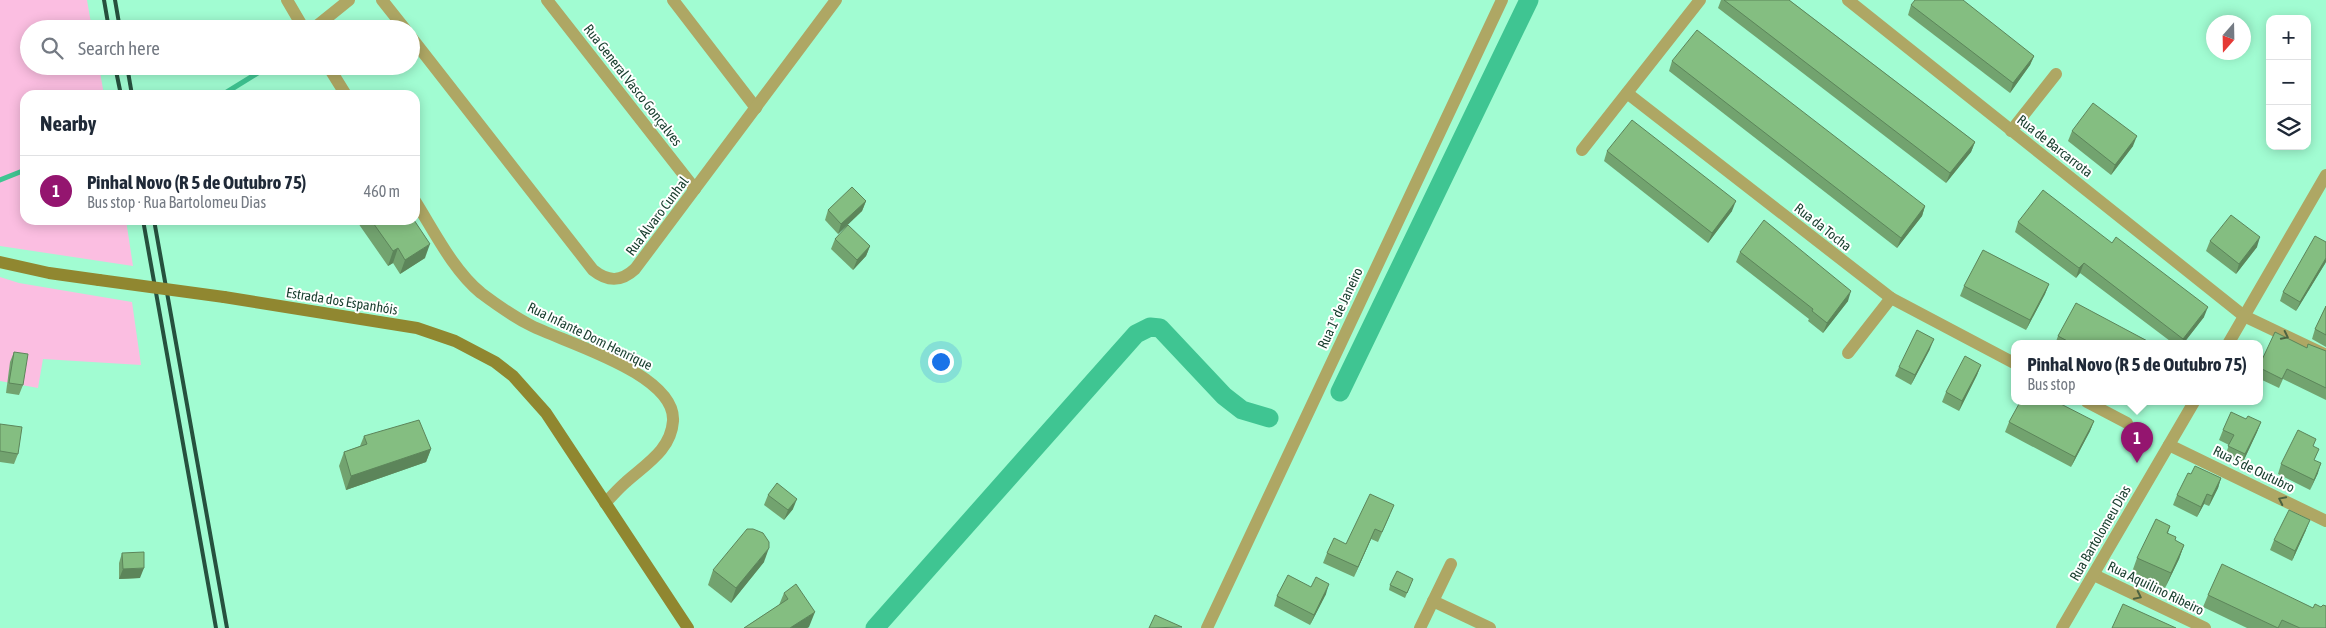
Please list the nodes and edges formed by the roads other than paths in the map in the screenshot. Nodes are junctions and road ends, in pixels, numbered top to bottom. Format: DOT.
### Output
graph roads {
  1 [pos="287,0"];
  2 [pos="349,0"];
  3 [pos="382,0"];
  4 [pos="547,0"];
  5 [pos="673,0"];
  6 [pos="836,0"];
  7 [pos="1502,0"];
  8 [pos="1700,0"];
  9 [pos="1848,0"];
  10 [pos="299,20"];
  11 [pos="325,20"];
  12 [pos="398,20"];
  13 [pos="420,49"];
  14 [pos="2056,74"];
  15 [pos="334,75"];
  16 [pos="343,90"];
  17 [pos="1627,93"];
  18 [pos="756,108"];
  19 [pos="2011,131"];
  20 [pos="1582,150"];
  21 [pos="2326,175"];
  22 [pos="695,189"];
  23 [pos="2321,196"];
  24 [pos="420,209"];
  25 [pos="0,262"];
  26 [pos="1891,298"];
  27 [pos="2244,316"];
  28 [pos="2230,340"];
  29 [pos="1848,353"];
  30 [pos="2326,355"];
  31 [pos="2011,361"];
  32 [pos="2093,405"];
  33 [pos="2192,405"];
  34 [pos="2127,423"];
  35 [pos="2169,445"];
  36 [pos="605,503"];
  37 [pos="2326,521"];
  38 [pos="1451,564"];
  39 [pos="2094,575"];
  40 [pos="1433,601"];
  41 [pos="688,628"];
  42 [pos="1207,628"];
  43 [pos="1420,628"];
  44 [pos="1490,628"];
  45 [pos="2062,628"];
  46 [pos="2205,628"];
  1 -- 10 [label="street"];
  2 -- 11 [label="street"];
  3 -- 12 [label="street"];
  4 -- 22 [label="street, Rua General Vasco Gonçalves"];
  5 -- 18 [label="street"];
  6 -- 18 [label="street, Rua Álvaro Cunhal"];
  7 -- 42 [label="street, Rua 1º de Janeiro"];
  8 -- 17 [label="street"];
  9 -- 19 [label="street, Rua de Barcarrota"];
  13 -- 22 [label="street, Rua Álvaro Cunhal"];
  14 -- 19 [label="street"];
  15 -- 16 [label="street"];
  17 -- 20 [label="street"];
  17 -- 26 [label="street, Rua da Tocha"];
  18 -- 22 [label="street, Rua Álvaro Cunhal"];
  19 -- 27 [label="street, Rua de Barcarrota"];
  21 -- 23 [label="street"];
  23 -- 27 [label="street"];
  24 -- 36 [label="street, Rua Infante Dom Henrique"];
  25 -- 36 [label="main road, Estrada dos Espanhóis, bridge"];
  26 -- 29 [label="street"];
  26 -- 31 [label="street, Rua da Tocha"];
  27 -- 28 [label="street"];
  27 -- 30 [label="street, Rua de Barcarrota, one-way"];
  32 -- 34 [label="street"];
  33 -- 35 [label="street, Rua Bartolomeu Dias"];
  37 -- 35 [label="street, Rua 5 de Outubro, one-way"];
  35 -- 39 [label="street, Rua Bartolomeu Dias"];
  36 -- 41 [label="main road"];
  38 -- 40 [label="street"];
  39 -- 45 [label="street, Rua Bartolomeu Dias"];
  39 -- 46 [label="street, Rua Aquilino Ribeiro, one-way"];
  40 -- 43 [label="street"];
  40 -- 44 [label="street"];
}
